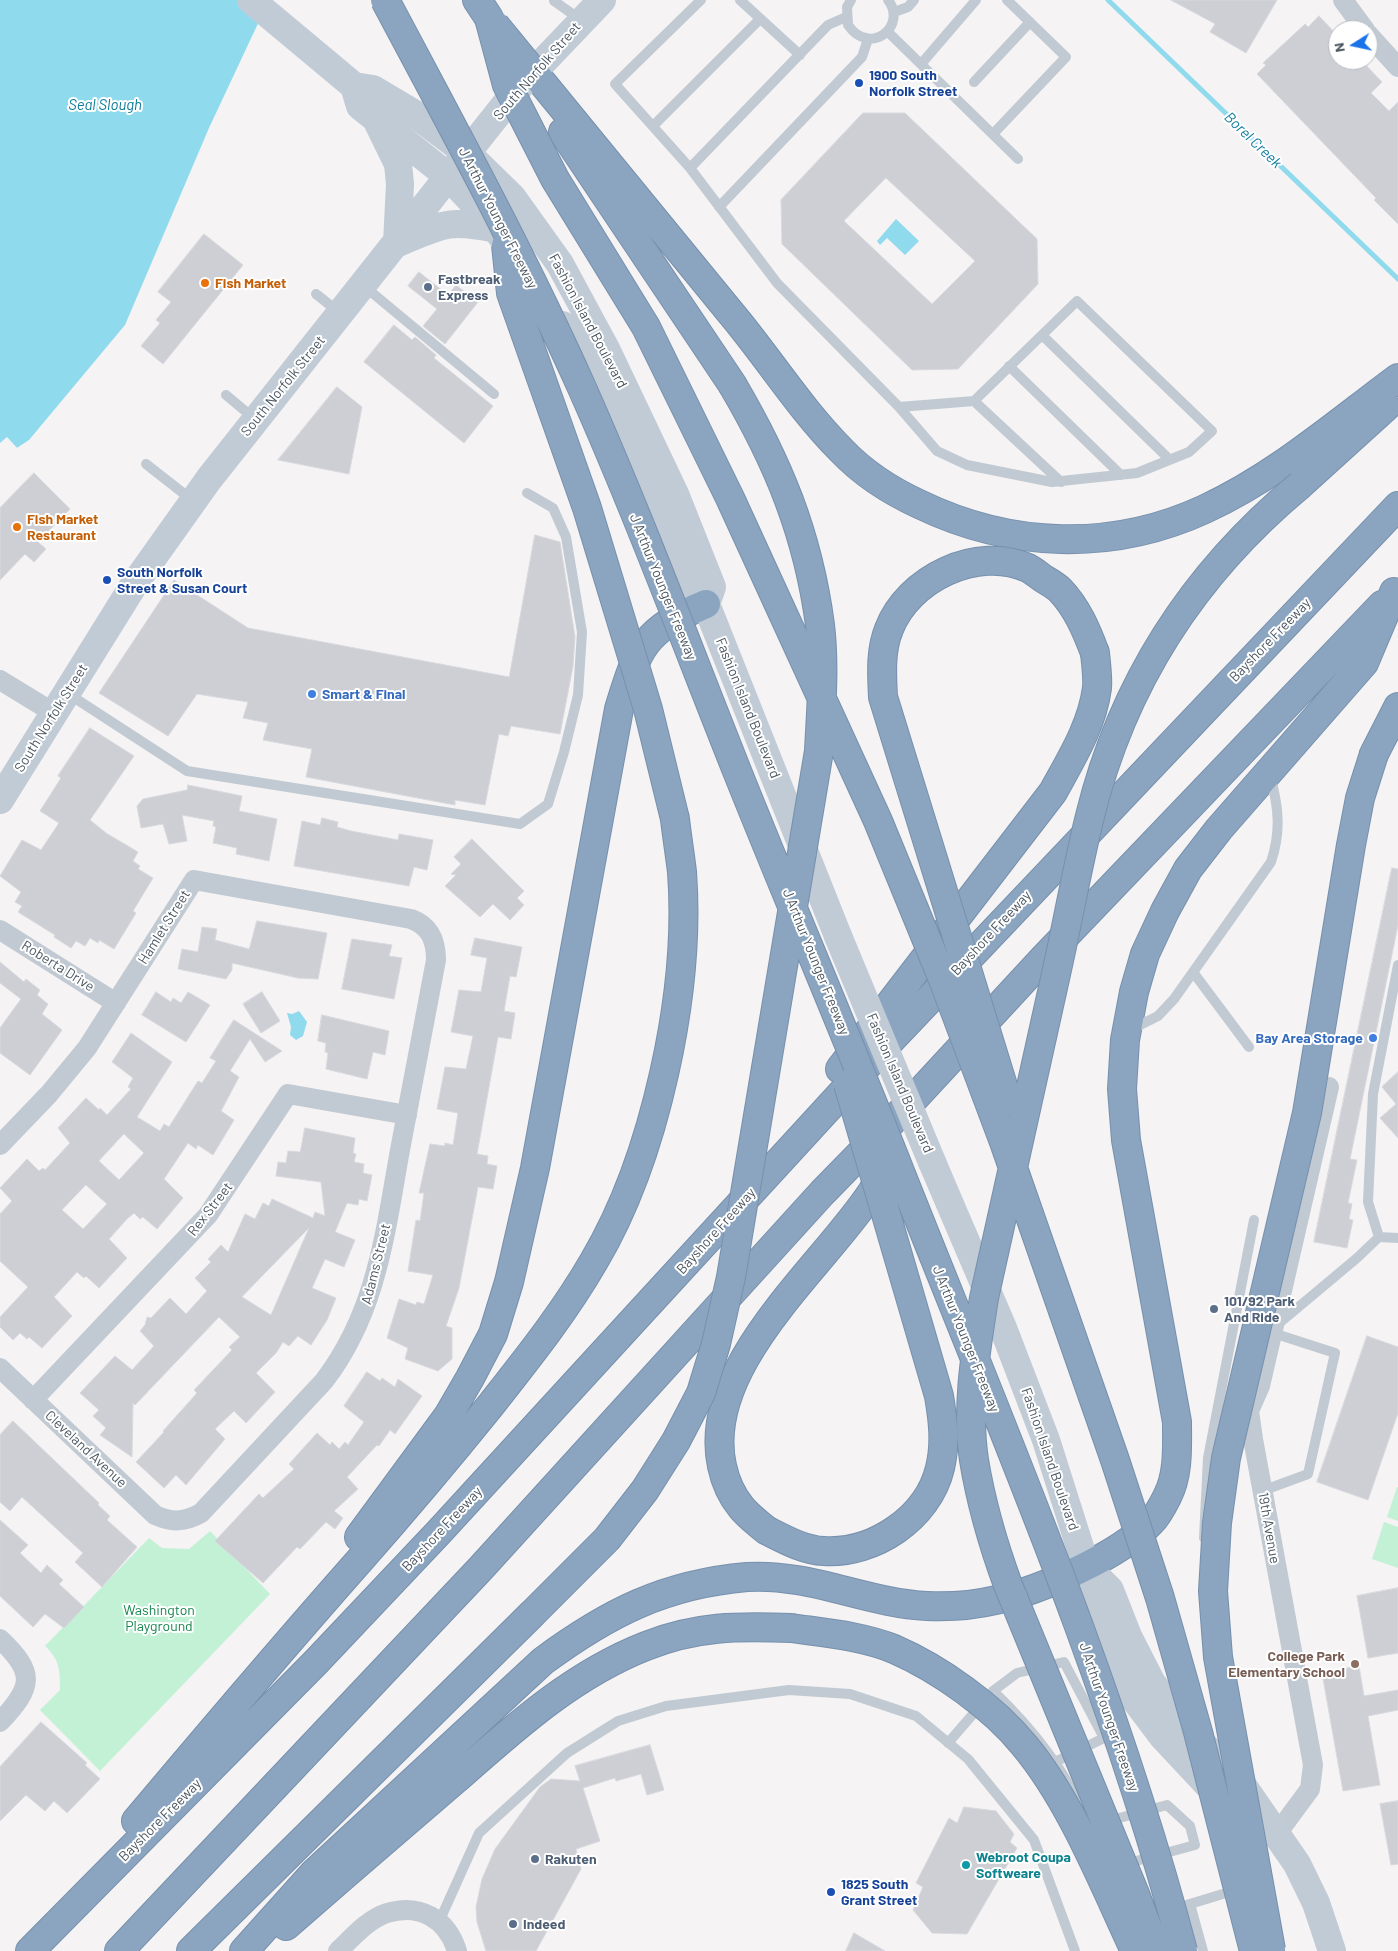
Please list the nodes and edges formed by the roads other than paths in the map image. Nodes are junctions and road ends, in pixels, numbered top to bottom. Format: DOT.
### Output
graph roads {
  1 [pos="251,0"];
  2 [pos="385,0"];
  3 [pos="602,0"];
  4 [pos="701,0"];
  5 [pos="740,0"];
  6 [pos="851,0"];
  7 [pos="888,0"];
  8 [pos="914,0"];
  9 [pos="976,0"];
  10 [pos="1007,0"];
  11 [pos="1343,0"];
  12 [pos="554,1"];
  13 [pos="483,9"];
  14 [pos="894,12"];
  15 [pos="846,17"];
  16 [pos="760,19"];
  17 [pos="1358,20"];
  18 [pos="582,21"];
  19 [pos="1030,22"];
  20 [pos="888,32"];
  21 [pos="868,39"];
  22 [pos="1378,45"];
  23 [pos="800,55"];
  24 [pos="921,64"];
  25 [pos="1398,67"];
  26 [pos="536,75"];
  27 [pos="974,82"];
  28 [pos="354,86"];
  29 [pos="375,117"];
  30 [pos="653,126"];
  31 [pos="992,134"];
  32 [pos="468,154"];
  33 [pos="1018,159"];
  34 [pos="690,168"];
  35 [pos="449,178"];
  36 [pos="719,207"];
  37 [pos="500,227"];
  38 [pos="397,243"];
  39 [pos="363,286"];
  40 [pos="316,294"];
  41 [pos="341,314"];
  42 [pos="1042,335"];
  43 [pos="1009,366"];
  44 [pos="1398,378"];
  45 [pos="494,394"];
  46 [pos="226,395"];
  47 [pos="1398,395"];
  48 [pos="974,401"];
  49 [pos="898,407"];
  50 [pos="256,420"];
  51 [pos="1170,460"];
  52 [pos="146,464"];
  53 [pos="1121,475"];
  54 [pos="1061,482"];
  55 [pos="527,493"];
  56 [pos="193,500"];
  57 [pos="1398,506"];
  58 [pos="1396,590"];
  59 [pos="706,604"];
  60 [pos="0,680"];
  61 [pos="61,703"];
  62 [pos="1398,707"];
  63 [pos="1269,771"];
  64 [pos="739,776"];
  65 [pos="0,800"];
  66 [pos="0,930"];
  67 [pos="432,935"];
  68 [pos="1398,966"];
  69 [pos="1193,972"];
  70 [pos="116,1003"];
  71 [pos="1127,1031"];
  72 [pos="1249,1048"];
  73 [pos="1329,1088"];
  74 [pos="908,1105"];
  75 [pos="407,1115"];
  76 [pos="0,1145"];
  77 [pos="1254,1220"];
  78 [pos="712,1235"];
  79 [pos="1379,1237"];
  80 [pos="1398,1238"];
  81 [pos="1063,1312"];
  82 [pos="1273,1330"];
  83 [pos="1243,1350"];
  84 [pos="0,1368"];
  85 [pos="33,1400"];
  86 [pos="1216,1424"];
  87 [pos="1262,1491"];
  88 [pos="177,1522"];
  89 [pos="1086,1566"];
  90 [pos="0,1639"];
  91 [pos="993,1691"];
  92 [pos="243,1693"];
  93 [pos="1228,1719"];
  94 [pos="0,1722"];
  95 [pos="948,1742"];
  96 [pos="1055,1762"];
  97 [pos="1270,1842"];
  98 [pos="1234,1884"];
  99 [pos="1190,1904"];
  100 [pos="439,1922"];
  101 [pos="1133,1922"];
  102 [pos="28,1951"];
  103 [pos="119,1951"];
  104 [pos="190,1951"];
  105 [pos="244,1951"];
  106 [pos="256,1951"];
  107 [pos="338,1951"];
  108 [pos="457,1951"];
  109 [pos="1075,1951"];
  110 [pos="1135,1951"];
  111 [pos="1142,1951"];
  112 [pos="1156,1951"];
  113 [pos="1183,1951"];
  114 [pos="1203,1951"];
  115 [pos="1253,1951"];
  116 [pos="1271,1951"];
  117 [pos="1332,1951"];
  1 -- 28 [label="main road, Fashion Island Boulevard"];
  2 -- 37 [label="highway, J Arthur Younger Freeway, bridge"];
  3 -- 18 [label="main road, South Norfolk Street"];
  4 -- 30 [label="lane"];
  5 -- 16 [label="lane"];
  6 -- 15 [label="lane"];
  7 -- 14 [label="lane"];
  8 -- 14 [label="lane"];
  9 -- 24 [label="lane"];
  10 -- 19 [label="lane"];
  11 -- 17 [label="street"];
  12 -- 18 [label="lane"];
  13 -- 26 [label="highway, bridge"];
  13 -- 81 [label="highway, bridge"];
  14 -- 20 [label="lane"];
  15 -- 21 [label="lane"];
  15 -- 23 [label="lane"];
  16 -- 23 [label="lane"];
  16 -- 30 [label="lane"];
  18 -- 32 [label="main road, South Norfolk Street"];
  19 -- 27 [label="lane"];
  19 -- 31 [label="lane"];
  20 -- 21 [label="lane"];
  20 -- 24 [label="lane"];
  21 -- 36 [label="lane"];
  22 -- 25 [label="street"];
  23 -- 34 [label="lane"];
  24 -- 31 [label="lane"];
  26 -- 44 [label="highway"];
  26 -- 104 [label="highway, bridge"];
  28 -- 29 [label="main road, Fashion Island Boulevard"];
  28 -- 32 [label="main road, Fashion Island Boulevard"];
  29 -- 35 [label="main road, Fashion Island Boulevard"];
  29 -- 38 [label="main road"];
  30 -- 34 [label="lane"];
  31 -- 33 [label="lane"];
  32 -- 35 [label="main road, South Norfolk Street"];
  32 -- 59 [label="main road, Fashion Island Boulevard"];
  34 -- 36 [label="lane"];
  35 -- 37 [label="main road, Fashion Island Boulevard"];
  35 -- 38 [label="main road, South Norfolk Street"];
  36 -- 49 [label="lane"];
  37 -- 38 [label="main road"];
  37 -- 59 [label="main road, Fashion Island Boulevard"];
  37 -- 64 [label="highway, J Arthur Younger Freeway, bridge"];
  37 -- 92 [label="highway, bridge"];
  38 -- 39 [label="main road, South Norfolk Street"];
  39 -- 41 [label="main road, South Norfolk Street"];
  39 -- 45 [label="lane"];
  40 -- 41 [label="lane"];
  41 -- 50 [label="main road, South Norfolk Street"];
  42 -- 43 [label="lane"];
  42 -- 51 [label="lane"];
  42 -- 51 [label="lane"];
  43 -- 48 [label="lane"];
  43 -- 53 [label="lane"];
  46 -- 50 [label="lane"];
  47 -- 112 [label="highway, bridge"];
  48 -- 49 [label="lane"];
  48 -- 54 [label="lane"];
  49 -- 54 [label="lane"];
  50 -- 56 [label="main road, South Norfolk Street"];
  51 -- 53 [label="lane"];
  52 -- 56 [label="lane"];
  53 -- 54 [label="lane"];
  55 -- 61 [label="lane"];
  56 -- 61 [label="main road, South Norfolk Street"];
  57 -- 78 [label="highway, Bayshore Freeway"];
  58 -- 63 [label="highway"];
  58 -- 74 [label="highway"];
  59 -- 89 [label="main road, Fashion Island Boulevard, bridge"];
  59 -- 92 [label="highway"];
  60 -- 61 [label="street"];
  61 -- 65 [label="main road, South Norfolk Street"];
  62 -- 93 [label="highway, bridge"];
  63 -- 69 [label="lane"];
  63 -- 71 [label="highway"];
  64 -- 74 [label="highway, bridge"];
  64 -- 113 [label="highway, J Arthur Younger Freeway, bridge"];
  66 -- 70 [label="street, Roberta Drive"];
  67 -- 70 [label="street, Hamlet Street"];
  67 -- 75 [label="street, Adams Street"];
  68 -- 79 [label="lane"];
  69 -- 71 [label="lane"];
  69 -- 72 [label="lane"];
  70 -- 76 [label="street, Hamlet Street"];
  71 -- 89 [label="highway"];
  73 -- 82 [label="street, 19th Avenue"];
  74 -- 103 [label="highway"];
  75 -- 85 [label="street, Rex Street"];
  75 -- 88 [label="street, Adams Street"];
  77 -- 93 [label="lane, bridge"];
  78 -- 81 [label="highway, bridge"];
  78 -- 102 [label="highway, Bayshore Freeway"];
  79 -- 80 [label="lane"];
  79 -- 82 [label="lane"];
  81 -- 115 [label="highway, bridge"];
  82 -- 87 [label="street, 19th Avenue"];
  82 -- 87 [label="lane"];
  83 -- 86 [label="lane"];
  84 -- 85 [label="street, Cleveland Avenue"];
  85 -- 88 [label="street, Cleveland Avenue"];
  87 -- 97 [label="street, 19th Avenue"];
  89 -- 97 [label="main road, Fashion Island Boulevard"];
  89 -- 105 [label="highway"];
  90 -- 94 [label="street"];
  91 -- 95 [label="lane"];
  91 -- 96 [label="lane"];
  91 -- 96 [label="lane"];
  92 -- 102 [label="highway"];
  93 -- 116 [label="highway, bridge"];
  95 -- 100 [label="lane"];
  95 -- 109 [label="lane"];
  96 -- 101 [label="lane"];
  97 -- 98 [label="lane"];
  97 -- 117 [label="main road"];
  98 -- 99 [label="lane"];
  98 -- 115 [label="lane"];
  99 -- 101 [label="lane"];
  99 -- 114 [label="lane"];
  100 -- 107 [label="street"];
  100 -- 108 [label="street"];
  101 -- 111 [label="lane"];
  106 -- 110 [label="highway, bridge"];
}
